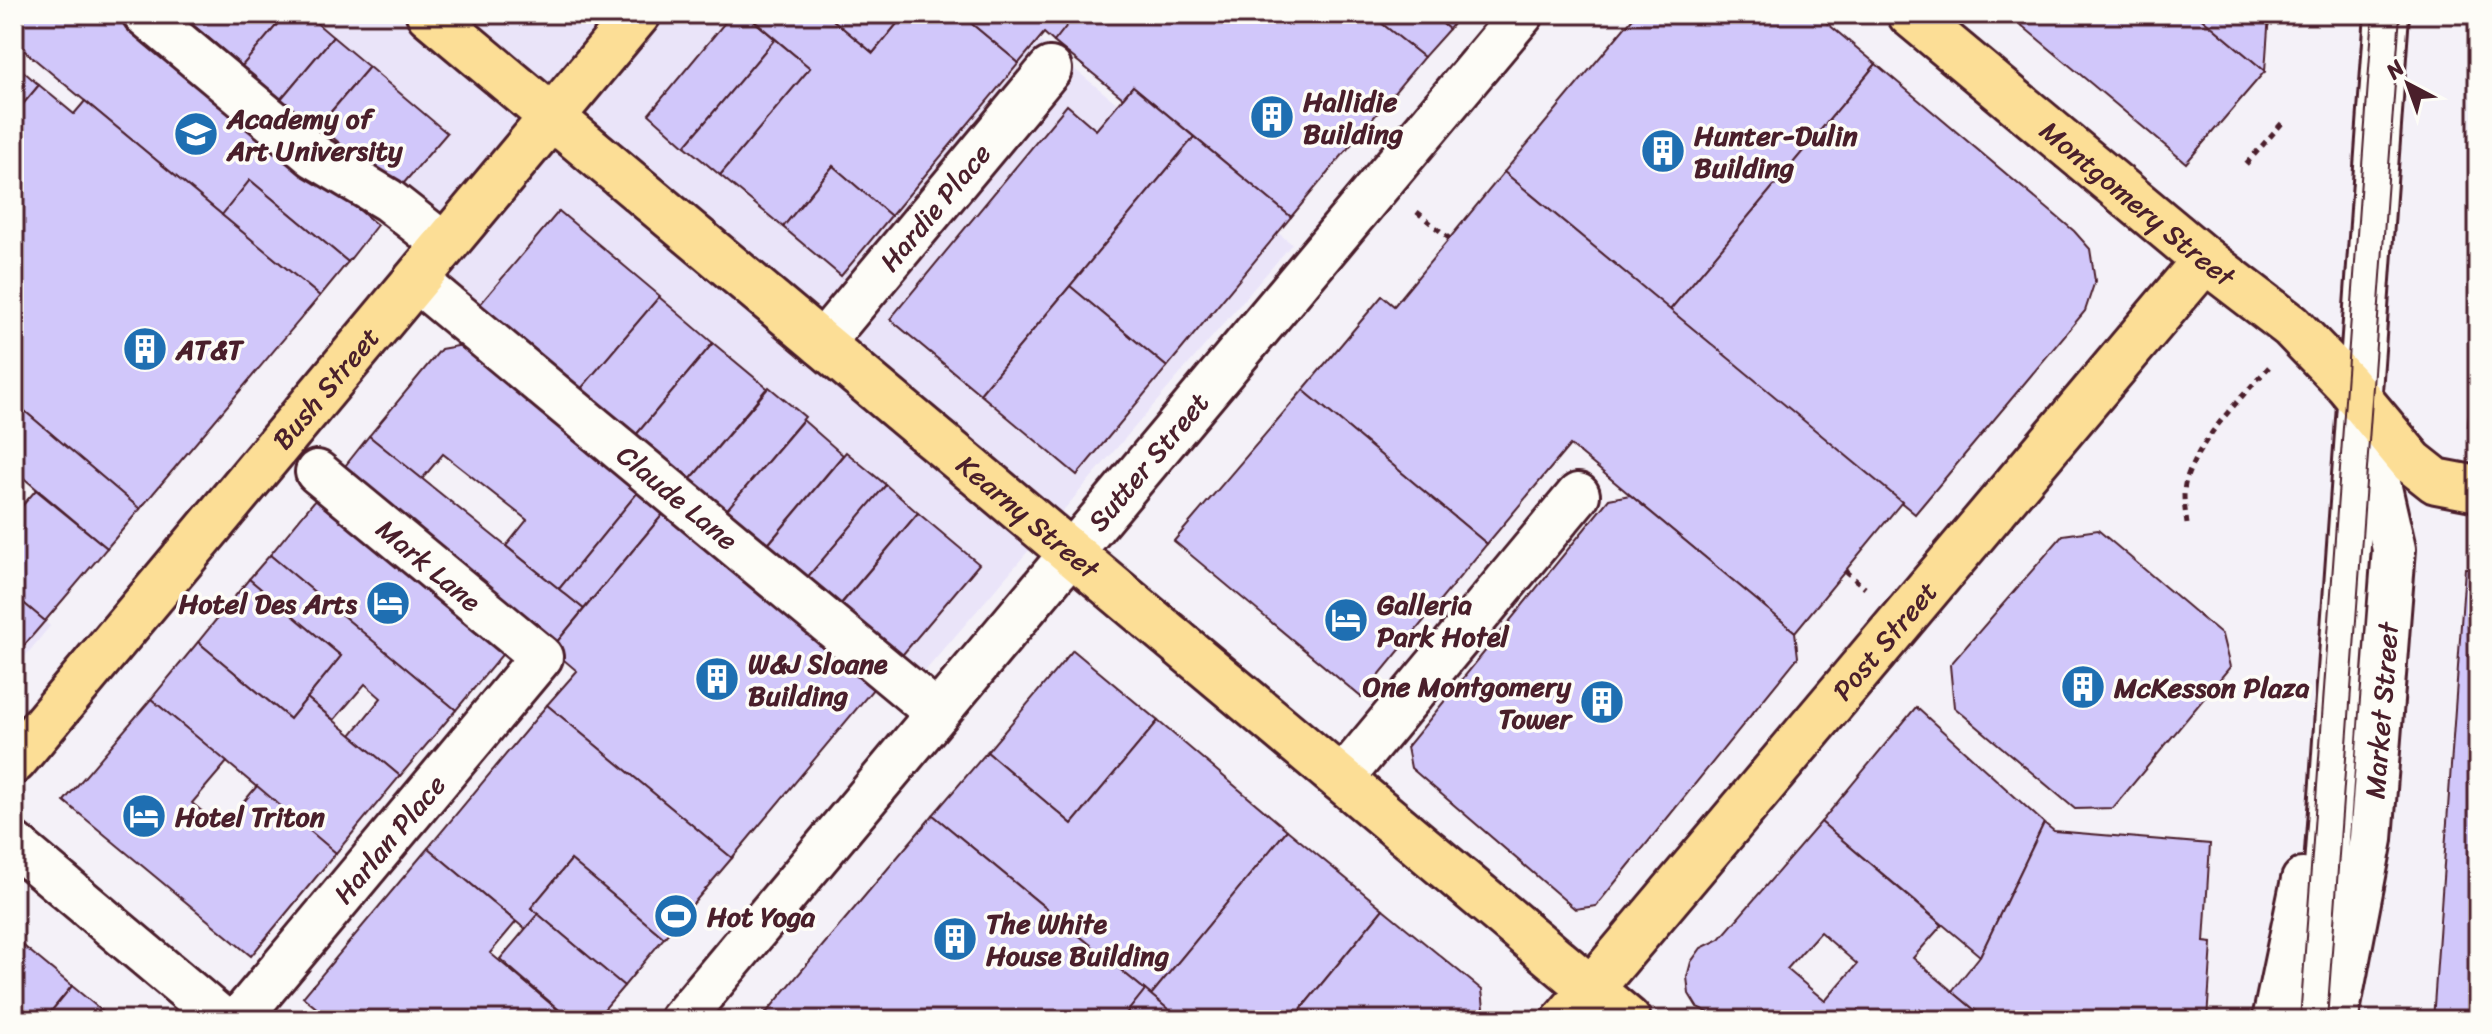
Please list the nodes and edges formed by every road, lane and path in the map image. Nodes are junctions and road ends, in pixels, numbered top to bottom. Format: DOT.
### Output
graph roads {
  1 [pos="144,14"];
  2 [pos="429,14"];
  3 [pos="638,14"];
  4 [pos="1522,14"];
  5 [pos="1910,14"];
  6 [pos="2387,14"];
  7 [pos="1050,69"];
  8 [pos="551,118"];
  9 [pos="2283,122"];
  10 [pos="2246,164"];
  11 [pos="1417,212"];
  12 [pos="1450,239"];
  13 [pos="444,244"];
  14 [pos="2205,260"];
  15 [pos="416,280"];
  16 [pos="821,344"];
  17 [pos="2270,366"];
  18 [pos="2359,400"];
  19 [pos="317,472"];
  20 [pos="2478,489"];
  21 [pos="1578,495"];
  22 [pos="2187,524"];
  23 [pos="1071,554"];
  24 [pos="1845,571"];
  25 [pos="1865,588"];
  26 [pos="541,657"];
  27 [pos="2337,710"];
  28 [pos="937,713"];
  29 [pos="14,761"];
  30 [pos="1341,780"];
  31 [pos="14,844"];
  32 [pos="1578,1004"];
  33 [pos="223,1020"];
  34 [pos="238,1020"];
  35 [pos="681,1020"];
  36 [pos="1628,1020"];
  37 [pos="2274,1020"];
  38 [pos="2315,1020"];
  39 [pos="2336,1020"];
  1 -- 13 [label="street"];
  2 -- 8 [label="main road, Kearny Street"];
  3 -- 8 [label="main road, Bush Street"];
  4 -- 23 [label="street, Sutter Street"];
  5 -- 14 [label="main road, Montgomery Street"];
  6 -- 18 [label="street, Market Street"];
  7 -- 16 [label="street, Hardie Place"];
  8 -- 13 [label="main road, Bush Street"];
  8 -- 16 [label="main road, Kearny Street"];
  9 -- 10 [label="path"];
  11 -- 12 [label="path"];
  13 -- 15 [label="main road, Bush Street"];
  14 -- 18 [label="main road, Montgomery Street"];
  14 -- 32 [label="main road, Post Street"];
  15 -- 28 [label="street, Claude Lane"];
  15 -- 29 [label="main road, Bush Street"];
  16 -- 23 [label="main road, Kearny Street"];
  17 -- 22 [label="path"];
  18 -- 20 [label="main road, Montgomery Street"];
  18 -- 27 [label="street, Market Street"];
  18 -- 39 [label="street, Market Street"];
  19 -- 26 [label="street, Mark Lane"];
  21 -- 30 [label="street"];
  23 -- 28 [label="street, Sutter Street"];
  23 -- 30 [label="main road, Kearny Street"];
  24 -- 25 [label="path"];
  26 -- 34 [label="street, Harlan Place"];
  27 -- 37 [label="street, Market Street"];
  27 -- 38 [label="street, Market Street"];
  28 -- 35 [label="street, Sutter Street"];
  30 -- 32 [label="main road, Kearny Street"];
  31 -- 33 [label="street"];
  32 -- 36 [label="main road, Kearny Street"];
}
